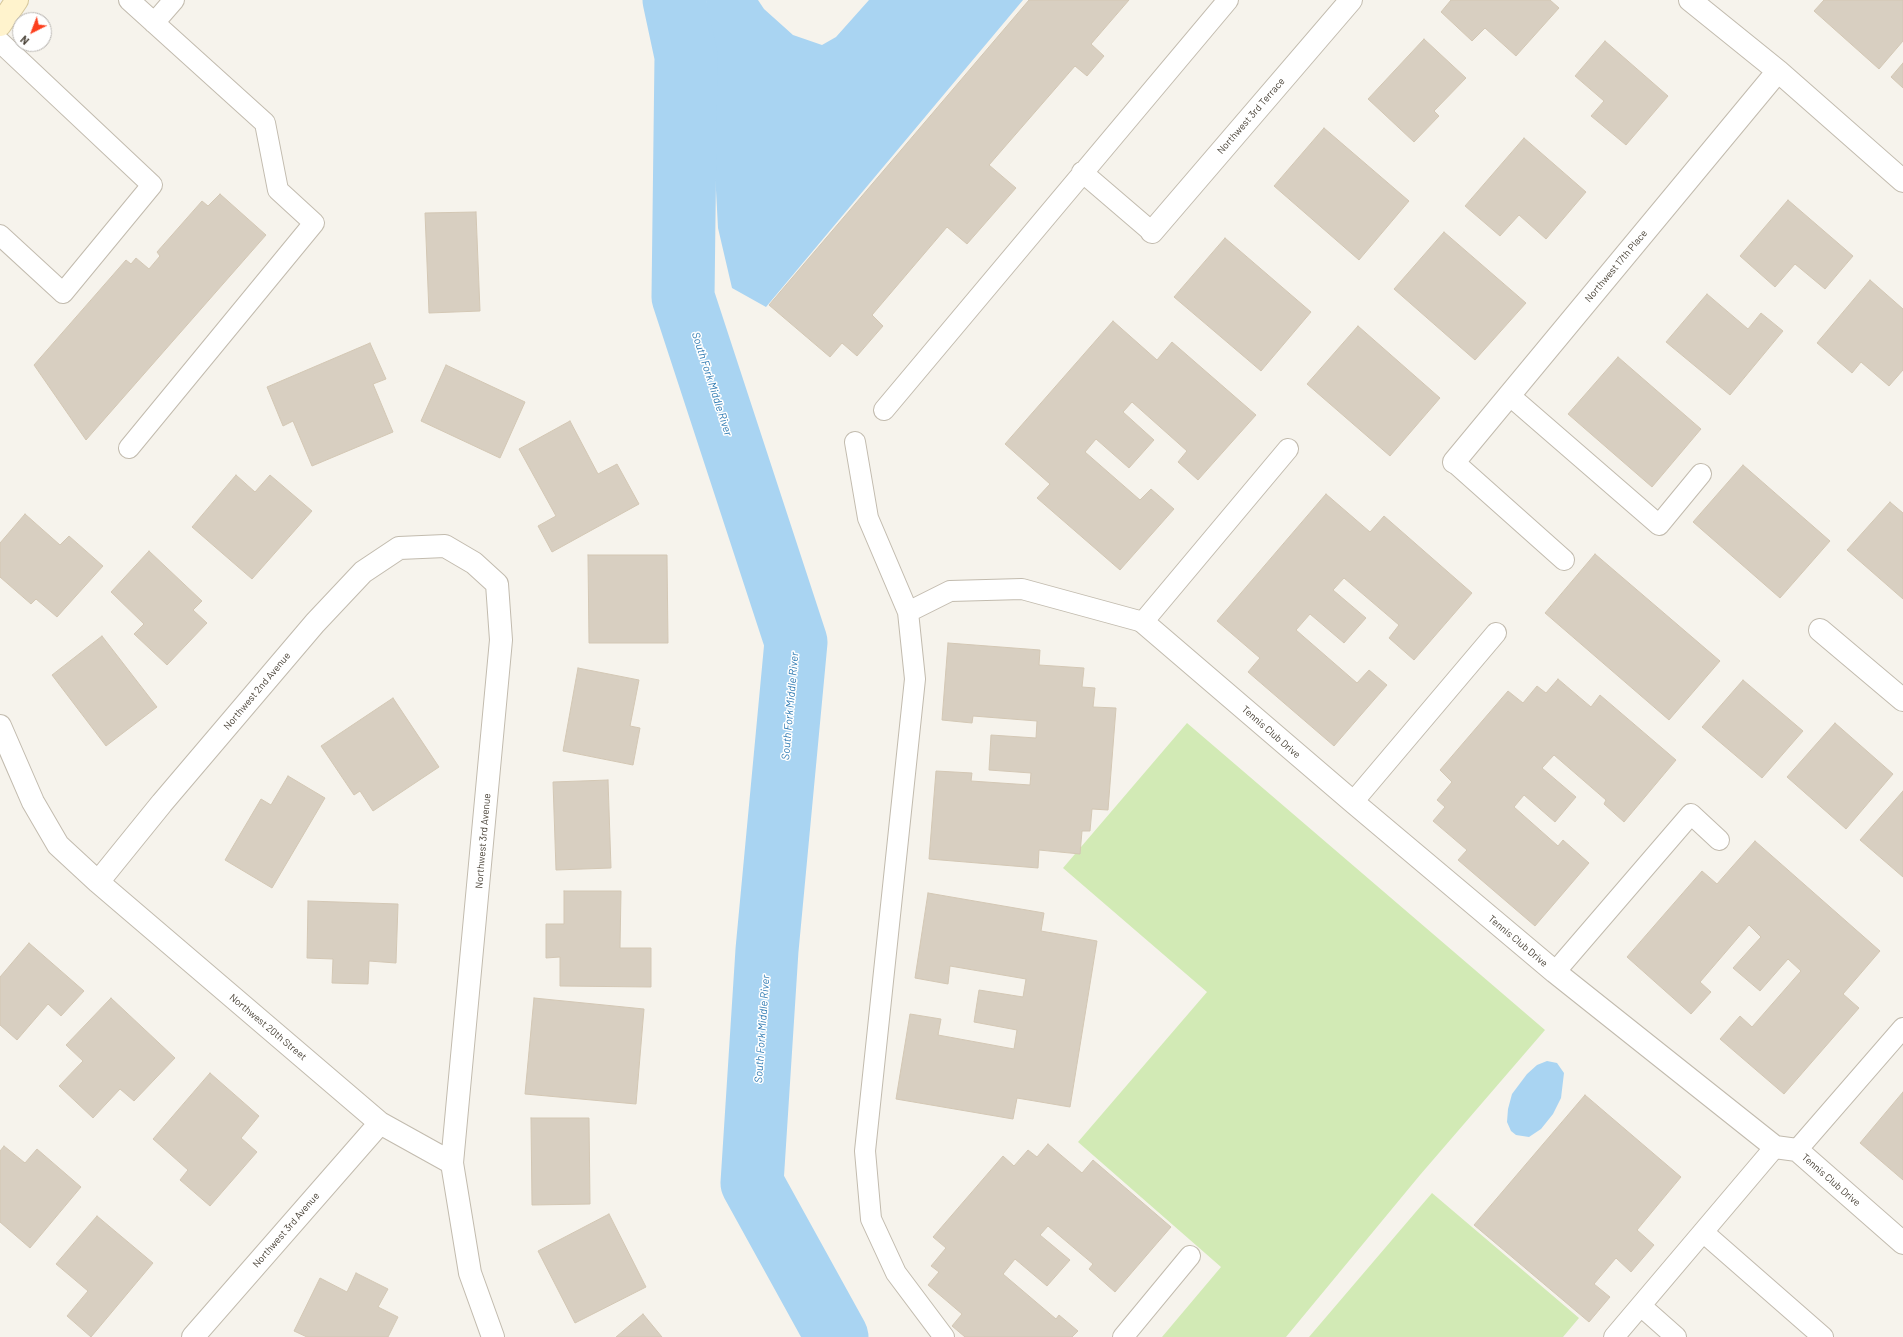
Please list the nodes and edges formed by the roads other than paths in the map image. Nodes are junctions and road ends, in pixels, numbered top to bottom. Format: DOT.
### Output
graph roads {
  1 [pos="17,0"];
  2 [pos="129,0"];
  3 [pos="174,0"];
  4 [pos="1228,0"];
  5 [pos="1351,0"];
  6 [pos="1690,0"];
  7 [pos="154,23"];
  8 [pos="0,25"];
  9 [pos="0,42"];
  10 [pos="1778,71"];
  11 [pos="1082,172"];
  12 [pos="1903,181"];
  13 [pos="1152,232"];
  14 [pos="0,235"];
  15 [pos="1508,395"];
  16 [pos="884,410"];
  17 [pos="855,442"];
  18 [pos="129,448"];
  19 [pos="1288,450"];
  20 [pos="1454,462"];
  21 [pos="1701,474"];
  22 [pos="445,546"];
  23 [pos="1564,560"];
  24 [pos="908,612"];
  25 [pos="1143,622"];
  26 [pos="1820,630"];
  27 [pos="1496,633"];
  28 [pos="1903,700"];
  29 [pos="0,726"];
  30 [pos="1353,802"];
  31 [pos="1719,840"];
  32 [pos="98,882"];
  33 [pos="1556,972"];
  34 [pos="1903,1028"];
  35 [pos="380,1122"];
  36 [pos="1775,1147"];
  37 [pos="1797,1150"];
  38 [pos="452,1163"];
  39 [pos="1703,1232"];
  40 [pos="1903,1243"];
  41 [pos="1190,1256"];
  42 [pos="1641,1306"];
  43 [pos="193,1337"];
  44 [pos="493,1337"];
  45 [pos="944,1337"];
  46 [pos="1124,1337"];
  47 [pos="1614,1337"];
  48 [pos="1676,1337"];
  49 [pos="1823,1337"];
  1 -- 8 [label="main road"];
  2 -- 7 [label="lane"];
  3 -- 7 [label="lane"];
  4 -- 11 [label="lane"];
  5 -- 13 [label="street, Northwest 3rd Terrace"];
  6 -- 10 [label="street"];
  7 -- 18 [label="lane"];
  9 -- 14 [label="lane"];
  10 -- 12 [label="street"];
  10 -- 15 [label="street, Northwest 17th Place"];
  11 -- 13 [label="lane"];
  11 -- 16 [label="lane"];
  15 -- 20 [label="street, Northwest 17th Place"];
  15 -- 21 [label="lane"];
  17 -- 24 [label="lane"];
  19 -- 25 [label="lane"];
  20 -- 23 [label="lane"];
  22 -- 32 [label="street, Northwest 2nd Avenue"];
  22 -- 38 [label="street, Northwest 3rd Avenue"];
  24 -- 25 [label="lane"];
  24 -- 45 [label="lane"];
  25 -- 30 [label="street, Tennis Club Drive"];
  26 -- 28 [label="street"];
  27 -- 30 [label="lane"];
  29 -- 32 [label="street, Northwest 20th Street"];
  30 -- 33 [label="street, Tennis Club Drive"];
  31 -- 33 [label="lane"];
  32 -- 35 [label="street, Northwest 20th Street"];
  33 -- 36 [label="street, Tennis Club Drive"];
  34 -- 37 [label="lane"];
  35 -- 38 [label="street, Northwest 20th Street"];
  35 -- 43 [label="street, Northwest 3rd Avenue"];
  36 -- 37 [label="street, Tennis Club Drive"];
  36 -- 39 [label="lane"];
  37 -- 40 [label="street, Tennis Club Drive"];
  38 -- 44 [label="street"];
  39 -- 42 [label="lane"];
  39 -- 49 [label="lane"];
  41 -- 46 [label="lane"];
  42 -- 47 [label="lane"];
  42 -- 48 [label="lane"];
}
